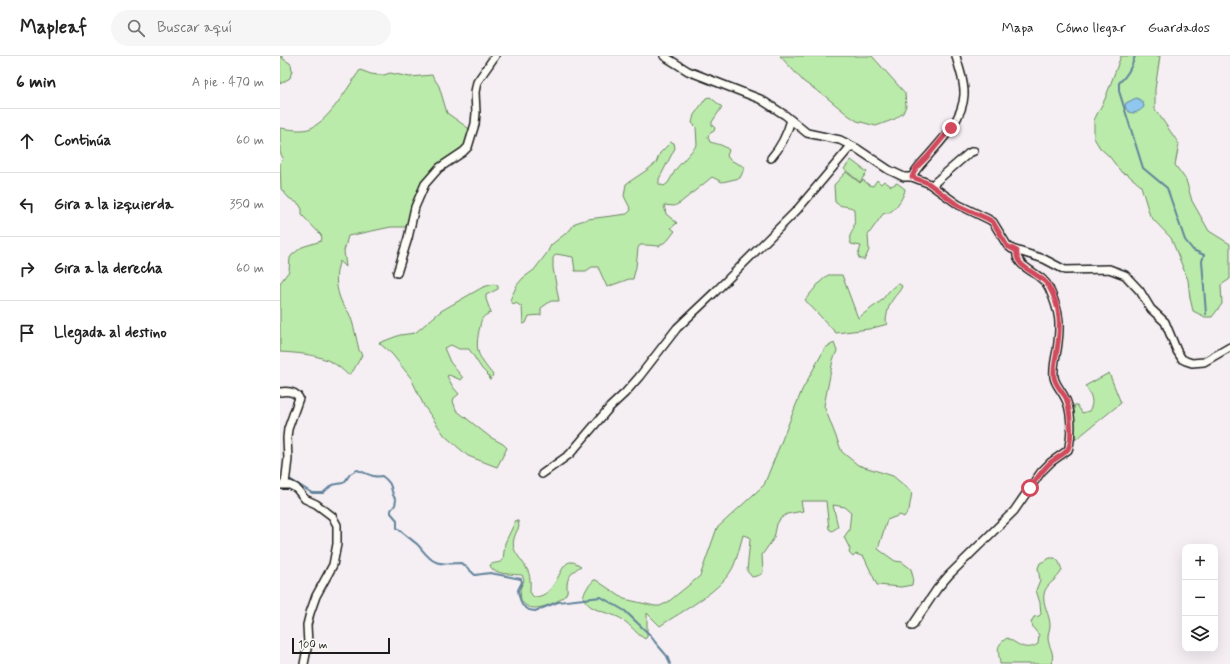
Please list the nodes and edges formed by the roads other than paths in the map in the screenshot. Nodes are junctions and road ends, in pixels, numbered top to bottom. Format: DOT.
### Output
graph roads {
  1 [pos="495,56"];
  2 [pos="664,56"];
  3 [pos="956,56"];
  4 [pos="791,120"];
  5 [pos="851,146"];
  6 [pos="974,151"];
  7 [pos="771,158"];
  8 [pos="912,177"];
  9 [pos="932,185"];
  10 [pos="1017,251"];
  11 [pos="397,273"];
  12 [pos="1230,348"];
  13 [pos="280,392"];
  14 [pos="542,474"];
  15 [pos="284,481"];
  16 [pos="912,626"];
  17 [pos="304,664"];
  1 -- 11 [label="street"];
  2 -- 4 [label="street"];
  3 -- 8 [label="street"];
  4 -- 5 [label="street"];
  4 -- 7 [label="street"];
  5 -- 8 [label="street"];
  5 -- 14 [label="street"];
  6 -- 9 [label="street"];
  8 -- 9 [label="street"];
  9 -- 10 [label="street"];
  10 -- 12 [label="street"];
  10 -- 16 [label="street"];
  13 -- 15 [label="street"];
  15 -- 17 [label="street"];
}
